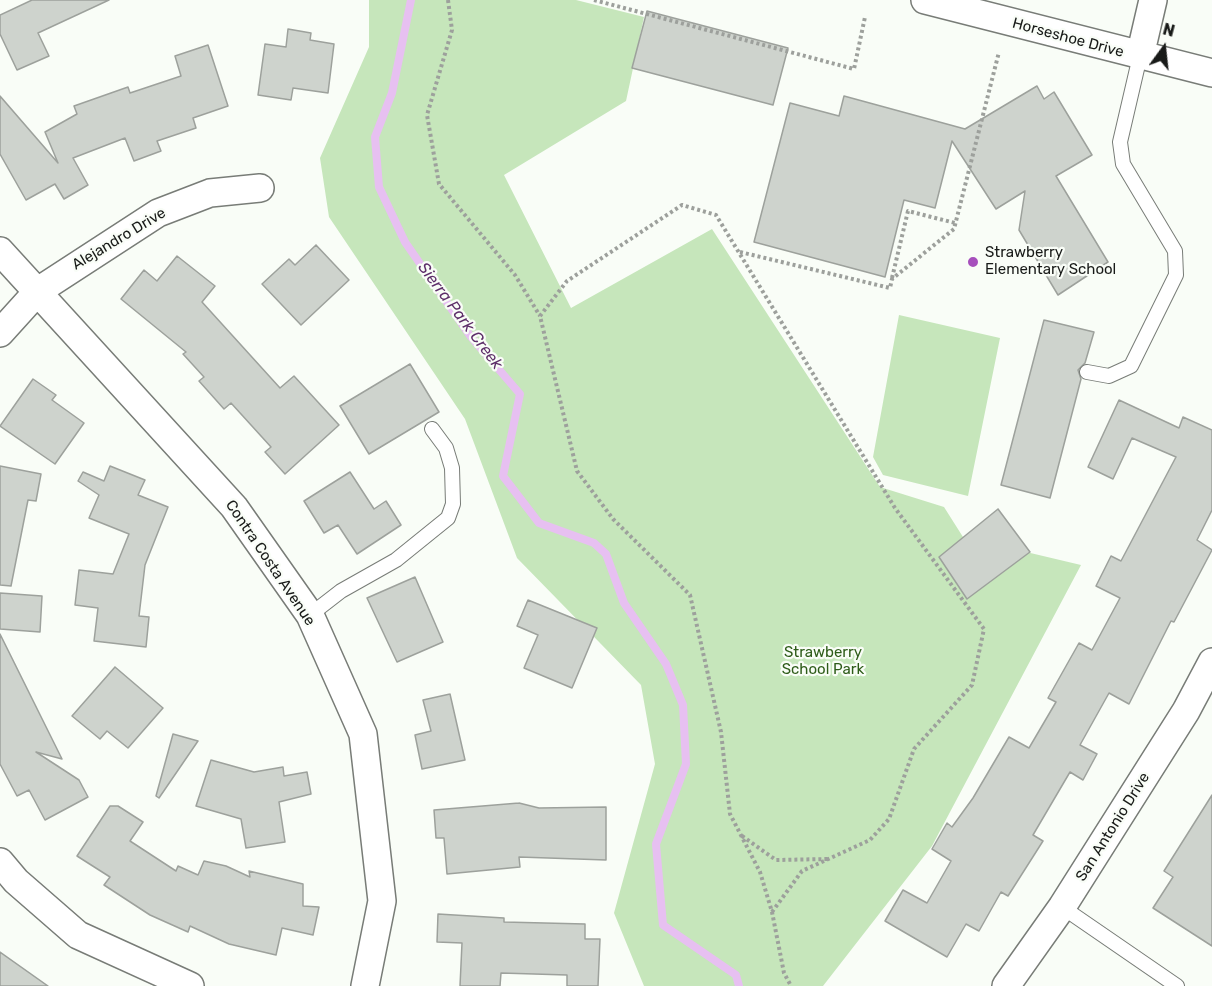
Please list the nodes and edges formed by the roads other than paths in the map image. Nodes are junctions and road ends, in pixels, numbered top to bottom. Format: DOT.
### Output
graph roads {
  1 [pos="925,0"];
  2 [pos="1152,0"];
  3 [pos="1140,56"];
  4 [pos="1212,73"];
  5 [pos="260,188"];
  6 [pos="0,251"];
  7 [pos="38,291"];
  8 [pos="0,333"];
  9 [pos="1088,372"];
  10 [pos="432,429"];
  11 [pos="310,615"];
  12 [pos="1212,662"];
  13 [pos="0,862"];
  14 [pos="1062,907"];
  15 [pos="190,986"];
  16 [pos="365,986"];
  17 [pos="1006,986"];
  18 [pos="1178,986"];
  1 -- 3 [label="street, Horseshoe Drive"];
  2 -- 3 [label="street"];
  3 -- 4 [label="street, Horseshoe Drive"];
  3 -- 9 [label="lane"];
  5 -- 7 [label="street, Alejandro Drive"];
  6 -- 7 [label="street, Contra Costa Avenue"];
  7 -- 8 [label="street, Alejandro Drive"];
  7 -- 11 [label="street, Contra Costa Avenue"];
  10 -- 11 [label="lane"];
  11 -- 16 [label="street, Contra Costa Avenue"];
  12 -- 14 [label="street, San Antonio Drive"];
  13 -- 15 [label="street"];
  14 -- 17 [label="street, San Antonio Drive"];
  14 -- 18 [label="lane"];
}
